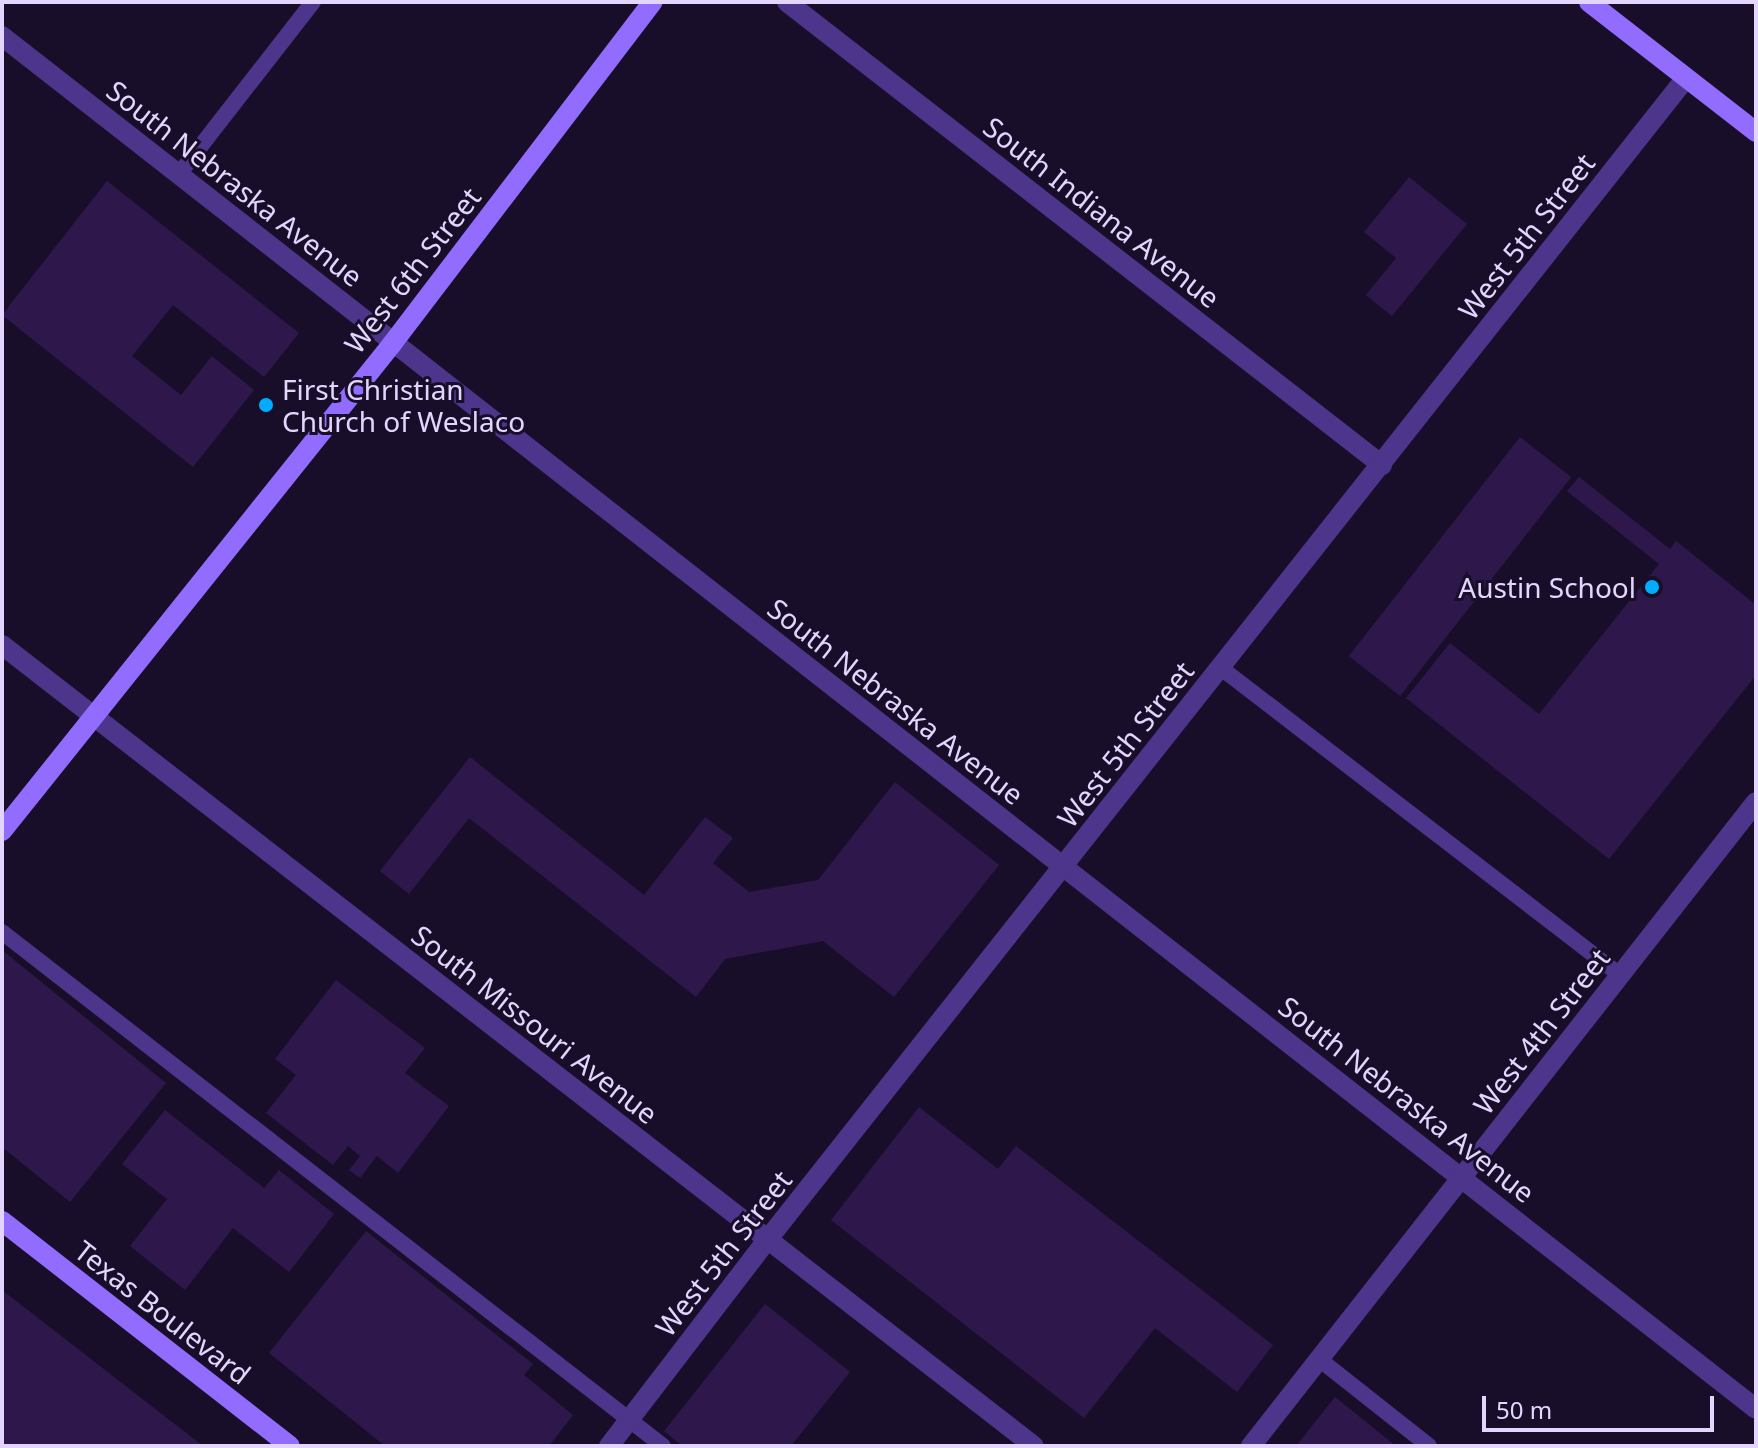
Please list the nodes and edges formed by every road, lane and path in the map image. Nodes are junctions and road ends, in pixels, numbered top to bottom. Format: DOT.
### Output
graph roads {
  1 [pos="313,2"];
  2 [pos="653,2"];
  3 [pos="787,2"];
  4 [pos="1589,2"];
  5 [pos="2,36"];
  6 [pos="1686,78"];
  7 [pos="1756,132"];
  8 [pos="179,174"];
  9 [pos="392,344"];
  10 [pos="1382,465"];
  11 [pos="2,645"];
  12 [pos="1221,668"];
  13 [pos="92,717"];
  14 [pos="1756,802"];
  15 [pos="2,831"];
  16 [pos="1064,866"];
  17 [pos="2,932"];
  18 [pos="1620,975"];
  19 [pos="1462,1177"];
  20 [pos="2,1221"];
  21 [pos="768,1239"];
  22 [pos="1319,1359"];
  23 [pos="1756,1409"];
  24 [pos="630,1420"];
  25 [pos="290,1446"];
  26 [pos="609,1446"];
  27 [pos="663,1446"];
  28 [pos="1034,1446"];
  29 [pos="1251,1446"];
  30 [pos="1429,1446"];
  1 -- 8 [label="lane"];
  2 -- 9 [label="street, West 6th Street"];
  3 -- 10 [label="street, South Indiana Avenue"];
  4 -- 6 [label="street"];
  5 -- 8 [label="street, South Nebraska Avenue"];
  6 -- 7 [label="street"];
  6 -- 10 [label="street, West 5th Street"];
  8 -- 9 [label="street, South Nebraska Avenue"];
  9 -- 13 [label="street, West 6th Street"];
  9 -- 16 [label="street, South Nebraska Avenue"];
  10 -- 12 [label="street, West 5th Street"];
  11 -- 13 [label="street, South Missouri Avenue"];
  12 -- 16 [label="street, West 5th Street"];
  12 -- 18 [label="lane"];
  13 -- 15 [label="street, West 6th Street"];
  13 -- 21 [label="street, South Missouri Avenue"];
  14 -- 18 [label="street, West 4th Street"];
  16 -- 19 [label="street, South Nebraska Avenue"];
  16 -- 21 [label="street, West 5th Street"];
  17 -- 24 [label="lane"];
  18 -- 19 [label="street, West 4th Street"];
  19 -- 22 [label="street, West 4th Street"];
  19 -- 23 [label="street, South Nebraska Avenue"];
  20 -- 25 [label="street, Texas Boulevard"];
  21 -- 24 [label="street, West 5th Street"];
  21 -- 28 [label="street, South Missouri Avenue"];
  22 -- 29 [label="street, West 4th Street"];
  22 -- 30 [label="lane"];
  24 -- 26 [label="street, West 5th Street"];
  24 -- 27 [label="lane"];
}
